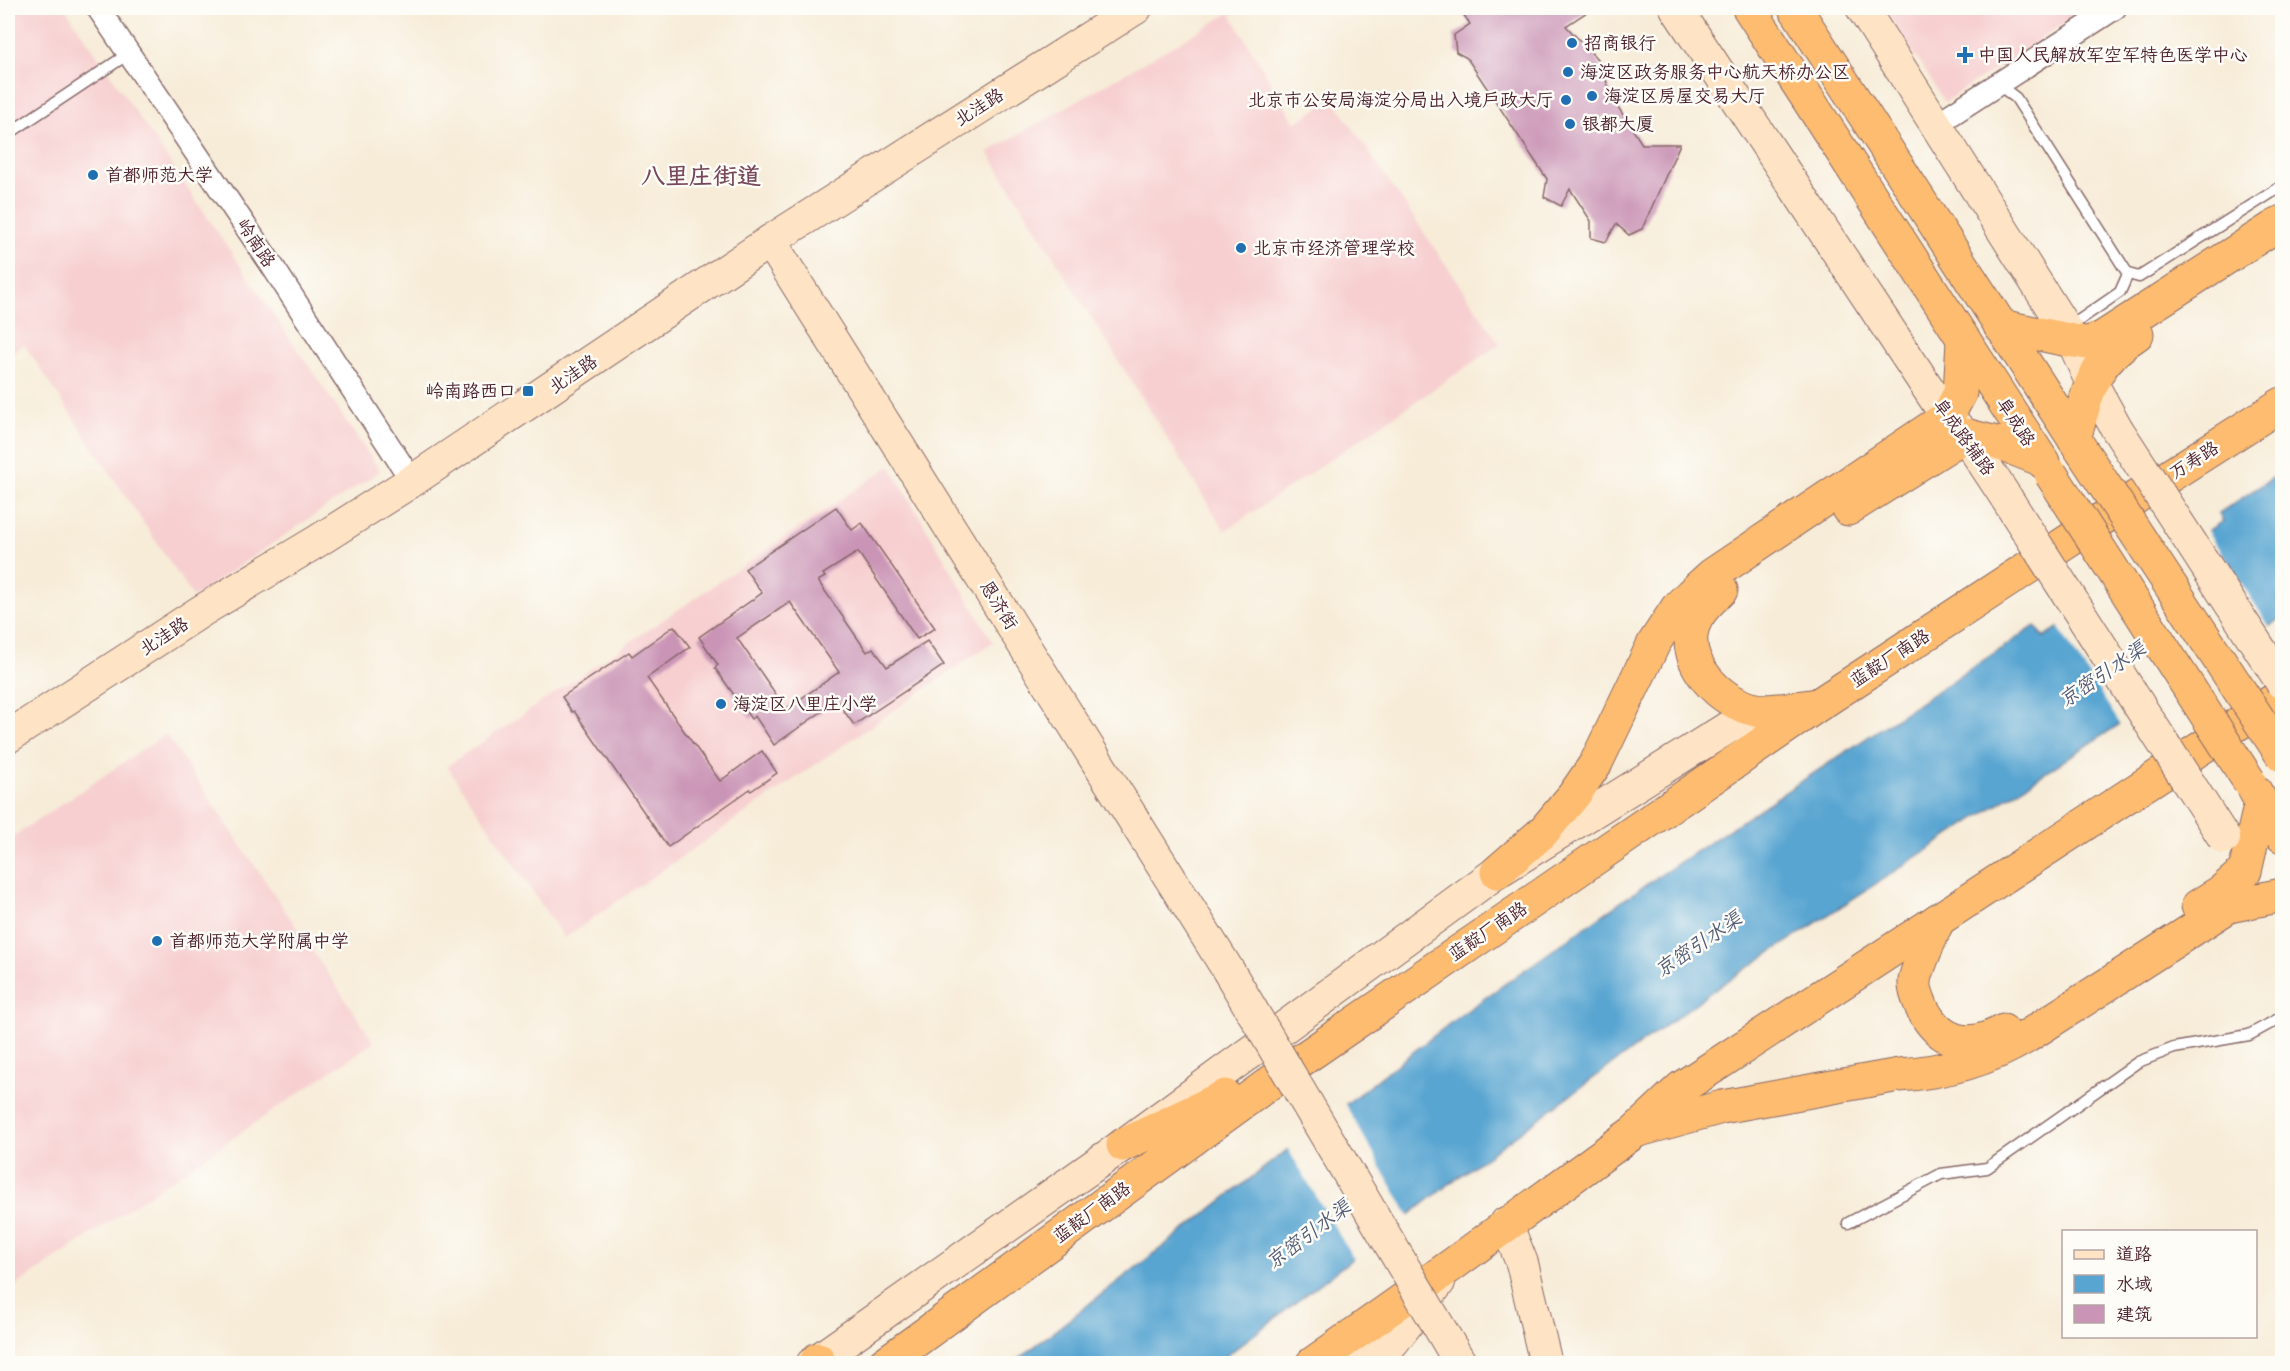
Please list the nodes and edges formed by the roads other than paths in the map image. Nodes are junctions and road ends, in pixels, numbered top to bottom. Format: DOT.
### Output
graph roads {
  1 [pos="98,8"];
  2 [pos="1136,8"];
  3 [pos="1676,8"];
  4 [pos="1749,8"];
  5 [pos="1795,8"];
  6 [pos="1862,8"];
  7 [pos="2115,8"];
  8 [pos="128,54"];
  9 [pos="1989,90"];
  10 [pos="1935,126"];
  11 [pos="8,134"];
  12 [pos="2283,186"];
  13 [pos="2283,222"];
  14 [pos="2283,236"];
  15 [pos="770,240"];
  16 [pos="2128,274"];
  17 [pos="2000,326"];
  18 [pos="2072,340"];
  19 [pos="1963,341"];
  20 [pos="2091,382"];
  21 [pos="2283,404"];
  22 [pos="1956,426"];
  23 [pos="2078,445"];
  24 [pos="2045,466"];
  25 [pos="412,481"];
  26 [pos="2105,517"];
  27 [pos="2283,683"];
  28 [pos="2283,695"];
  29 [pos="1818,705"];
  30 [pos="1756,710"];
  31 [pos="8,737"];
  32 [pos="2283,755"];
  33 [pos="2255,792"];
  34 [pos="2283,836"];
  35 [pos="2245,871"];
  36 [pos="1497,872"];
  37 [pos="2283,896"];
  38 [pos="1938,920"];
  39 [pos="2283,1017"];
  40 [pos="1300,1060"];
  41 [pos="1634,1132"];
  42 [pos="1123,1145"];
  43 [pos="1506,1223"];
  44 [pos="1848,1223"];
  45 [pos="1452,1265"];
  46 [pos="815,1362"];
  47 [pos="884,1364"];
  48 [pos="1312,1364"];
  49 [pos="1362,1364"];
  50 [pos="1461,1364"];
  51 [pos="1546,1364"];
  1 -- 8 [label="street, 岭南路"];
  2 -- 15 [label="street, 北洼路"];
  3 -- 22 [label="street, 阜成路辅路"];
  4 -- 19 [label="highway, 阜成路"];
  5 -- 17 [label="highway"];
  6 -- 10 [label="street"];
  7 -- 9 [label="street"];
  8 -- 11 [label="lane"];
  8 -- 25 [label="street, 岭南路"];
  9 -- 10 [label="street"];
  9 -- 16 [label="lane"];
  10 -- 18 [label="street"];
  12 -- 16 [label="lane"];
  13 -- 18 [label="highway"];
  14 -- 20 [label="highway"];
  15 -- 25 [label="street, 北洼路"];
  15 -- 50 [label="street, 恩济街, bridge"];
  16 -- 18 [label="lane"];
  17 -- 18 [label="highway"];
  17 -- 23 [label="highway"];
  18 -- 20 [label="street"];
  19 -- 22 [label="highway"];
  19 -- 24 [label="highway, 阜成路"];
  20 -- 23 [label="highway"];
  20 -- 27 [label="street, bridge"];
  21 -- 26 [label="highway, 万寿路"];
  22 -- 24 [label="highway"];
  22 -- 30 [label="highway"];
  22 -- 35 [label="street, 阜成路辅路, bridge"];
  22 -- 36 [label="highway"];
  23 -- 32 [label="highway, bridge"];
  24 -- 33 [label="highway, 阜成路, bridge"];
  25 -- 31 [label="street, 北洼路"];
  26 -- 29 [label="highway, 蓝靛厂南路"];
  28 -- 38 [label="highway"];
  29 -- 30 [label="highway"];
  29 -- 40 [label="highway, 蓝靛厂南路"];
  30 -- 36 [label="street, 蓝靛厂南路"];
  33 -- 34 [label="highway, 阜成路"];
  33 -- 35 [label="highway"];
  35 -- 38 [label="highway"];
  36 -- 42 [label="street, 蓝靛厂南路"];
  37 -- 41 [label="highway"];
  38 -- 41 [label="highway"];
  39 -- 44 [label="lane"];
  40 -- 42 [label="highway"];
  40 -- 47 [label="highway, 蓝靛厂南路"];
  41 -- 43 [label="highway"];
  42 -- 46 [label="street, 蓝靛厂南路"];
  43 -- 45 [label="highway"];
  43 -- 51 [label="street"];
  45 -- 48 [label="highway"];
  45 -- 49 [label="street"];
}
